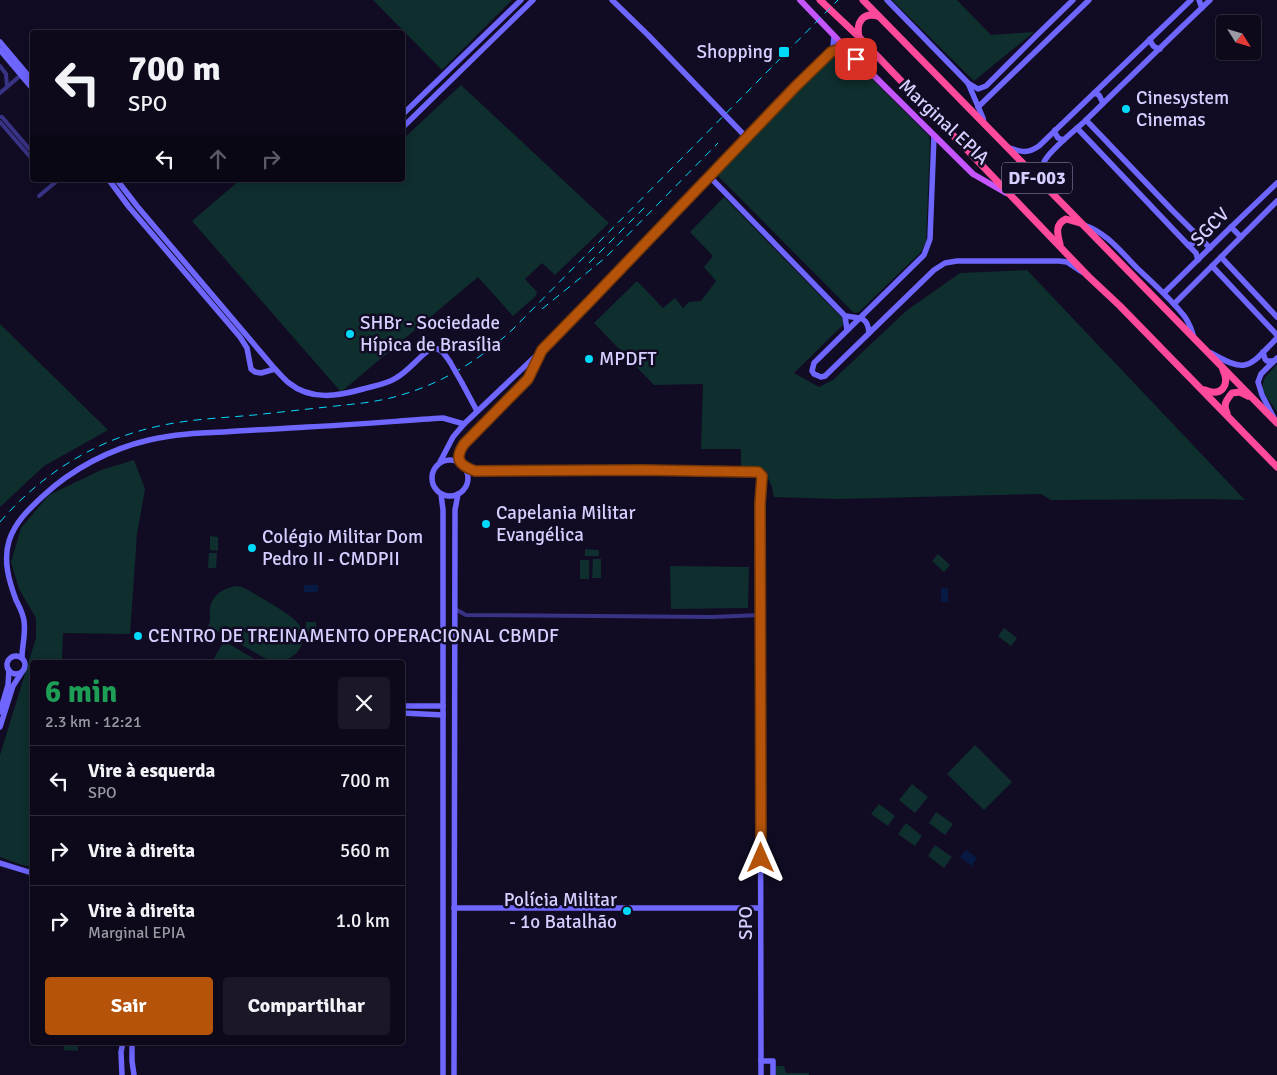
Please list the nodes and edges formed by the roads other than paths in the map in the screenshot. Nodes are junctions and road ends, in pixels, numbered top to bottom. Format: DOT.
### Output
graph roads {
  1 [pos="533,0"];
  2 [pos="612,0"];
  3 [pos="800,0"];
  4 [pos="820,0"];
  5 [pos="863,0"];
  6 [pos="887,0"];
  7 [pos="1073,0"];
  8 [pos="1089,0"];
  9 [pos="1191,0"];
  10 [pos="1200,0"];
  11 [pos="1209,0"];
  12 [pos="517,4"];
  13 [pos="1202,8"];
  14 [pos="521,12"];
  15 [pos="879,17"];
  16 [pos="834,36"];
  17 [pos="859,37"];
  18 [pos="1150,39"];
  19 [pos="0,42"];
  20 [pos="1143,46"];
  21 [pos="845,47"];
  22 [pos="1160,49"];
  23 [pos="0,50"];
  24 [pos="831,52"];
  25 [pos="1152,57"];
  26 [pos="0,66"];
  27 [pos="21,75"];
  28 [pos="30,78"];
  29 [pos="992,82"];
  30 [pos="968,83"];
  31 [pos="30,86"];
  32 [pos="7,87"];
  33 [pos="998,88"];
  34 [pos="0,93"];
  35 [pos="1094,93"];
  36 [pos="1103,103"];
  37 [pos="978,107"];
  38 [pos="405,112"];
  39 [pos="0,117"];
  40 [pos="1086,120"];
  41 [pos="0,122"];
  42 [pos="984,124"];
  43 [pos="405,125"];
  44 [pos="1077,128"];
  45 [pos="1094,128"];
  46 [pos="1055,130"];
  47 [pos="934,136"];
  48 [pos="1085,136"];
  49 [pos="746,137"];
  50 [pos="1064,140"];
  51 [pos="1005,146"];
  52 [pos="30,150"];
  53 [pos="30,157"];
  54 [pos="709,176"];
  55 [pos="56,182"];
  56 [pos="110,182"];
  57 [pos="119,182"];
  58 [pos="1277,183"];
  59 [pos="1049,190"];
  60 [pos="1010,195"];
  61 [pos="39,196"];
  62 [pos="1277,201"];
  63 [pos="1172,210"];
  64 [pos="1179,217"];
  65 [pos="1163,218"];
  66 [pos="1083,224"];
  67 [pos="1169,225"];
  68 [pos="1231,226"];
  69 [pos="1198,236"];
  70 [pos="1241,237"];
  71 [pos="1188,245"];
  72 [pos="1061,247"];
  73 [pos="1210,248"];
  74 [pos="1221,257"];
  75 [pos="1198,260"];
  76 [pos="1212,266"];
  77 [pos="1189,269"];
  78 [pos="1088,276"];
  79 [pos="1198,280"];
  80 [pos="1164,294"];
  81 [pos="1174,304"];
  82 [pos="845,316"];
  83 [pos="1277,317"];
  84 [pos="859,318"];
  85 [pos="1277,325"];
  86 [pos="1269,326"];
  87 [pos="847,330"];
  88 [pos="869,333"];
  89 [pos="1277,336"];
  90 [pos="1195,340"];
  91 [pos="1204,349"];
  92 [pos="542,350"];
  93 [pos="1263,352"];
  94 [pos="261,353"];
  95 [pos="249,358"];
  96 [pos="268,360"];
  97 [pos="1275,360"];
  98 [pos="1220,365"];
  99 [pos="276,369"];
  100 [pos="266,372"];
  101 [pos="513,376"];
  102 [pos="523,385"];
  103 [pos="1200,388"];
  104 [pos="1251,397"];
  105 [pos="477,411"];
  106 [pos="1228,416"];
  107 [pos="1276,422"];
  108 [pos="464,424"];
  109 [pos="440,462"];
  110 [pos="463,465"];
  111 [pos="1277,467"];
  112 [pos="475,471"];
  113 [pos="468,477"];
  114 [pos="441,494"];
  115 [pos="458,494"];
  116 [pos="442,573"];
  117 [pos="454,573"];
  118 [pos="455,609"];
  119 [pos="466,615"];
  120 [pos="761,615"];
  121 [pos="455,623"];
  122 [pos="22,646"];
  123 [pos="15,656"];
  124 [pos="22,658"];
  125 [pos="9,670"];
  126 [pos="22,672"];
  127 [pos="443,698"];
  128 [pos="455,698"];
  129 [pos="406,706"];
  130 [pos="443,706"];
  131 [pos="0,712"];
  132 [pos="405,713"];
  133 [pos="412,714"];
  134 [pos="443,715"];
  135 [pos="0,727"];
  136 [pos="444,757"];
  137 [pos="454,757"];
  138 [pos="442,854"];
  139 [pos="454,855"];
  140 [pos="0,863"];
  141 [pos="30,872"];
  142 [pos="454,908"];
  143 [pos="760,908"];
  144 [pos="454,939"];
  145 [pos="442,940"];
  146 [pos="442,983"];
  147 [pos="454,983"];
  148 [pos="122,1045"];
  149 [pos="132,1045"];
  150 [pos="761,1060"];
  151 [pos="122,1075"];
  152 [pos="134,1075"];
  153 [pos="443,1075"];
  154 [pos="454,1075"];
  155 [pos="761,1075"];
  156 [pos="773,1075"];
  1 -- 14 [label="street"];
  2 -- 49 [label="street"];
  3 -- 16 [label="main road, Marginal EPIA"];
  4 -- 17 [label="highway, DF-003"];
  5 -- 15 [label="highway, DF-003"];
  6 -- 30 [label="street"];
  7 -- 29 [label="street"];
  8 -- 33 [label="street"];
  9 -- 18 [label="street"];
  10 -- 13 [label="street"];
  11 -- 13 [label="street"];
  12 -- 14 [label="street"];
  12 -- 38 [label="street"];
  13 -- 22 [label="street"];
  14 -- 43 [label="street"];
  15 -- 17 [label="highway"];
  15 -- 42 [label="highway, DF-003"];
  16 -- 21 [label="main road, Marginal EPIA"];
  16 -- 24 [label="street"];
  17 -- 60 [label="highway, DF-003"];
  18 -- 20 [label="street"];
  18 -- 22 [label="street"];
  19 -- 28 [label="street"];
  20 -- 25 [label="street"];
  20 -- 35 [label="street"];
  21 -- 24 [label="street"];
  21 -- 47 [label="main road, Marginal EPIA"];
  22 -- 25 [label="street"];
  23 -- 27 [label="street"];
  24 -- 49 [label="street"];
  25 -- 36 [label="street"];
  26 -- 32 [label="street"];
  27 -- 31 [label="street"];
  27 -- 32 [label="street"];
  29 -- 30 [label="street"];
  29 -- 33 [label="street"];
  30 -- 37 [label="street"];
  32 -- 34 [label="street"];
  33 -- 37 [label="street"];
  35 -- 36 [label="street"];
  35 -- 46 [label="street"];
  36 -- 40 [label="street"];
  37 -- 42 [label="street"];
  39 -- 52 [label="street"];
  40 -- 44 [label="street"];
  40 -- 45 [label="street"];
  41 -- 53 [label="street"];
  42 -- 51 [label="highway, DF-003"];
  44 -- 48 [label="street"];
  44 -- 50 [label="street"];
  45 -- 48 [label="street"];
  45 -- 63 [label="street"];
  46 -- 50 [label="street"];
  46 -- 51 [label="street"];
  47 -- 60 [label="main road, Marginal EPIA"];
  47 -- 84 [label="street"];
  48 -- 65 [label="street"];
  49 -- 54 [label="street"];
  50 -- 59 [label="street"];
  51 -- 59 [label="highway, DF-003"];
  54 -- 82 [label="street"];
  54 -- 92 [label="street"];
  55 -- 61 [label="street"];
  56 -- 95 [label="street"];
  57 -- 94 [label="street"];
  58 -- 68 [label="street, SGCV"];
  59 -- 66 [label="highway, DF-003"];
  60 -- 72 [label="highway, DF-003"];
  62 -- 70 [label="street, SGCV"];
  63 -- 64 [label="street"];
  63 -- 65 [label="street"];
  64 -- 67 [label="street"];
  64 -- 69 [label="street"];
  65 -- 67 [label="street"];
  66 -- 72 [label="highway"];
  66 -- 80 [label="street"];
  66 -- 90 [label="highway, DF-003"];
  67 -- 71 [label="street"];
  68 -- 70 [label="street"];
  68 -- 73 [label="street, SGCV"];
  69 -- 71 [label="street"];
  69 -- 73 [label="street"];
  70 -- 74 [label="street, SGCV"];
  71 -- 75 [label="street"];
  72 -- 78 [label="highway, DF-003"];
  73 -- 75 [label="street, SGCV"];
  74 -- 76 [label="street, SGCV"];
  74 -- 83 [label="street"];
  75 -- 77 [label="street, SGCV"];
  76 -- 79 [label="street, SGCV"];
  76 -- 86 [label="street"];
  77 -- 79 [label="street"];
  77 -- 80 [label="street, SGCV"];
  78 -- 88 [label="street"];
  78 -- 103 [label="highway, DF-003"];
  79 -- 81 [label="street, SGCV"];
  80 -- 81 [label="street"];
  81 -- 90 [label="street"];
  82 -- 84 [label="street"];
  82 -- 87 [label="street"];
  84 -- 87 [label="street"];
  84 -- 88 [label="street"];
  85 -- 86 [label="street"];
  86 -- 89 [label="street"];
  87 -- 88 [label="street"];
  89 -- 93 [label="street"];
  90 -- 91 [label="highway, DF-003"];
  91 -- 93 [label="street"];
  91 -- 98 [label="highway, DF-003"];
  92 -- 101 [label="street"];
  92 -- 102 [label="street"];
  93 -- 97 [label="street"];
  94 -- 95 [label="street"];
  94 -- 96 [label="street"];
  95 -- 100 [label="street"];
  96 -- 99 [label="street"];
  96 -- 100 [label="street"];
  97 -- 107 [label="street"];
  98 -- 103 [label="highway"];
  98 -- 104 [label="highway, DF-003"];
  99 -- 100 [label="street"];
  99 -- 105 [label="street, bridge"];
  101 -- 102 [label="street"];
  101 -- 105 [label="street"];
  102 -- 110 [label="street"];
  103 -- 106 [label="highway, DF-003"];
  104 -- 106 [label="highway"];
  104 -- 107 [label="highway, DF-003"];
  105 -- 108 [label="street"];
  106 -- 111 [label="highway, DF-003"];
  108 -- 109 [label="street"];
  108 -- 122 [label="street"];
  109 -- 110 [label="street"];
  109 -- 114 [label="street"];
  110 -- 112 [label="street, SPO"];
  110 -- 113 [label="street"];
  112 -- 113 [label="street"];
  112 -- 120 [label="street, SPO"];
  113 -- 115 [label="street"];
  114 -- 115 [label="street"];
  114 -- 116 [label="street"];
  115 -- 117 [label="street"];
  116 -- 117 [label="street"];
  116 -- 127 [label="street"];
  117 -- 118 [label="street"];
  118 -- 119 [label="street"];
  118 -- 121 [label="street"];
  119 -- 120 [label="street"];
  119 -- 121 [label="street"];
  120 -- 143 [label="street, SPO"];
  121 -- 128 [label="street"];
  122 -- 123 [label="street"];
  122 -- 124 [label="street"];
  123 -- 124 [label="street"];
  123 -- 125 [label="street"];
  124 -- 126 [label="street"];
  125 -- 126 [label="street"];
  125 -- 131 [label="street"];
  126 -- 135 [label="street"];
  127 -- 128 [label="street"];
  127 -- 130 [label="street"];
  128 -- 137 [label="street"];
  129 -- 130 [label="street"];
  129 -- 133 [label="street"];
  130 -- 134 [label="street"];
  132 -- 133 [label="street"];
  133 -- 134 [label="street"];
  134 -- 136 [label="street"];
  136 -- 137 [label="street"];
  136 -- 138 [label="street"];
  137 -- 139 [label="street"];
  138 -- 139 [label="street"];
  138 -- 145 [label="street"];
  139 -- 142 [label="street"];
  140 -- 141 [label="street"];
  142 -- 143 [label="street"];
  142 -- 144 [label="street"];
  143 -- 150 [label="street, SPO"];
  144 -- 145 [label="street"];
  144 -- 147 [label="street"];
  145 -- 146 [label="street"];
  146 -- 147 [label="street"];
  146 -- 153 [label="street"];
  147 -- 154 [label="street"];
  148 -- 151 [label="street"];
  149 -- 152 [label="street"];
  150 -- 155 [label="street, SPO"];
  150 -- 156 [label="street"];
}
